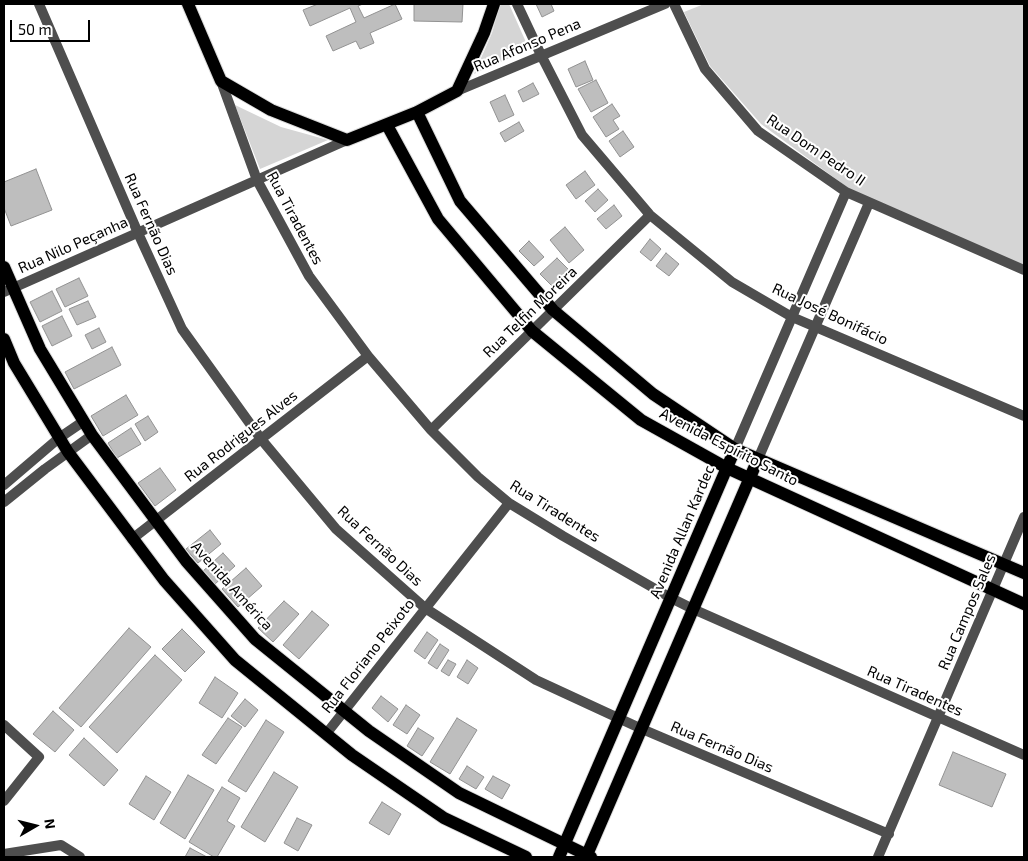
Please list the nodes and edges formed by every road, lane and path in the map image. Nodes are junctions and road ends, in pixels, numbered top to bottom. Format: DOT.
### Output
graph roads {
  1 [pos="39,4"];
  2 [pos="188,4"];
  3 [pos="494,4"];
  4 [pos="517,4"];
  5 [pos="665,4"];
  6 [pos="674,4"];
  7 [pos="541,55"];
  8 [pos="221,81"];
  9 [pos="457,91"];
  10 [pos="417,112"];
  11 [pos="387,125"];
  12 [pos="347,140"];
  13 [pos="257,180"];
  14 [pos="846,192"];
  15 [pos="869,203"];
  16 [pos="650,215"];
  17 [pos="138,233"];
  18 [pos="4,268"];
  19 [pos="1024,270"];
  20 [pos="8,290"];
  21 [pos="553,310"];
  22 [pos="792,317"];
  23 [pos="816,326"];
  24 [pos="532,331"];
  25 [pos="4,339"];
  26 [pos="368,356"];
  27 [pos="1024,416"];
  28 [pos="84,421"];
  29 [pos="431,430"];
  30 [pos="92,435"];
  31 [pos="59,438"];
  32 [pos="262,439"];
  33 [pos="735,450"];
  34 [pos="68,452"];
  35 [pos="758,459"];
  36 [pos="727,468"];
  37 [pos="750,478"];
  38 [pos="4,485"];
  39 [pos="4,502"];
  40 [pos="509,503"];
  41 [pos="1024,517"];
  42 [pos="155,521"];
  43 [pos="132,539"];
  44 [pos="1004,564"];
  45 [pos="1024,573"];
  46 [pos="993,590"];
  47 [pos="672,598"];
  48 [pos="1024,604"];
  49 [pos="425,608"];
  50 [pos="693,609"];
  51 [pos="343,710"];
  52 [pos="619,718"];
  53 [pos="939,718"];
  54 [pos="4,725"];
  55 [pos="642,728"];
  56 [pos="326,734"];
  57 [pos="1024,755"];
  58 [pos="4,801"];
  59 [pos="889,834"];
  60 [pos="562,851"];
  61 [pos="4,854"];
  62 [pos="80,857"];
  63 [pos="526,857"];
  64 [pos="588,857"];
  65 [pos="878,857"];
  1 -- 17 [label="street, Rua Fernão Dias"];
  2 -- 8 [label="main road"];
  3 -- 9 [label="main road"];
  4 -- 7 [label="street, Rua José Bonifácio"];
  5 -- 7 [label="street, Rua Afonso Pena"];
  6 -- 14 [label="street, Rua Dom Pedro II"];
  7 -- 9 [label="street, Rua Afonso Pena"];
  7 -- 16 [label="street, Rua José Bonifácio"];
  8 -- 12 [label="main road"];
  8 -- 13 [label="street, Rua Tiradentes"];
  9 -- 10 [label="main road"];
  10 -- 11 [label="main road"];
  10 -- 21 [label="main road, Avenida Espírito Santo"];
  11 -- 12 [label="main road"];
  11 -- 24 [label="main road, Avenida Espírito Santo"];
  12 -- 13 [label="street, Rua Nilo Peçanha"];
  13 -- 17 [label="street, Rua Nilo Peçanha"];
  13 -- 26 [label="street, Rua Tiradentes"];
  14 -- 15 [label="street, Rua Dom Pedro II"];
  14 -- 22 [label="street, Avenida Allan Kardec"];
  15 -- 19 [label="street, Rua Dom Pedro II"];
  15 -- 23 [label="street"];
  16 -- 21 [label="street, Rua Telfin Moreira"];
  16 -- 22 [label="street, Rua José Bonifácio"];
  17 -- 20 [label="street, Rua Nilo Peçanha"];
  17 -- 32 [label="street, Rua Fernão Dias"];
  18 -- 20 [label="main road, Avenida América"];
  20 -- 28 [label="main road, Avenida América"];
  21 -- 24 [label="street, Rua Telfin Moreira"];
  21 -- 33 [label="main road, Avenida Espírito Santo"];
  22 -- 23 [label="street, Rua José Bonifácio"];
  22 -- 33 [label="street, Avenida Allan Kardec"];
  23 -- 27 [label="street, Rua José Bonifácio"];
  23 -- 35 [label="street"];
  24 -- 29 [label="street, Rua Telfin Moreira"];
  24 -- 36 [label="main road, Avenida Espírito Santo"];
  25 -- 31 [label="main road"];
  26 -- 29 [label="street, Rua Tiradentes"];
  26 -- 32 [label="street, Rua Rodrigues Alves"];
  28 -- 30 [label="main road, Avenida América"];
  28 -- 31 [label="street"];
  29 -- 40 [label="street, Rua Tiradentes"];
  30 -- 34 [label="street"];
  30 -- 42 [label="main road, Avenida América"];
  31 -- 34 [label="main road"];
  31 -- 38 [label="street"];
  32 -- 42 [label="street, Rua Rodrigues Alves"];
  32 -- 49 [label="street, Rua Fernão Dias"];
  33 -- 35 [label="main road, Avenida Espírito Santo"];
  33 -- 36 [label="main road, Avenida Allan Kardec"];
  34 -- 39 [label="street"];
  34 -- 43 [label="main road"];
  35 -- 37 [label="main road"];
  35 -- 44 [label="main road, Avenida Espírito Santo"];
  36 -- 37 [label="main road, Avenida Espírito Santo"];
  36 -- 47 [label="main road, Avenida Allan Kardec"];
  37 -- 46 [label="main road, Avenida Espírito Santo"];
  37 -- 50 [label="main road"];
  40 -- 47 [label="street, Rua Tiradentes"];
  40 -- 49 [label="street, Rua Floriano Peixoto"];
  41 -- 44 [label="street, Rua Campos Sales"];
  42 -- 43 [label="street, Rua Rodrigues Alves"];
  42 -- 51 [label="main road, Avenida América"];
  43 -- 56 [label="main road"];
  44 -- 45 [label="main road, Avenida Espírito Santo"];
  44 -- 46 [label="street, Rua Campos Sales"];
  46 -- 48 [label="main road, Avenida Espírito Santo"];
  46 -- 53 [label="street, Rua Campos Sales"];
  47 -- 50 [label="street, Rua Tiradentes"];
  47 -- 52 [label="main road, Avenida Allan Kardec"];
  49 -- 51 [label="street, Rua Floriano Peixoto"];
  49 -- 52 [label="street, Rua Fernão Dias"];
  50 -- 53 [label="street, Rua Tiradentes"];
  50 -- 55 [label="main road"];
  51 -- 56 [label="street, Rua Floriano Peixoto"];
  51 -- 60 [label="main road, Avenida América"];
  52 -- 55 [label="street, Rua Fernão Dias"];
  52 -- 60 [label="main road, Avenida Allan Kardec"];
  53 -- 57 [label="street, Rua Tiradentes"];
  53 -- 59 [label="street, Rua Campos Sales"];
  54 -- 58 [label="street"];
  55 -- 59 [label="street, Rua Fernão Dias"];
  55 -- 64 [label="main road"];
  56 -- 63 [label="main road"];
  59 -- 65 [label="street, Rua Campos Sales"];
  60 -- 64 [label="main road, Avenida América"];
  61 -- 62 [label="street"];
}
